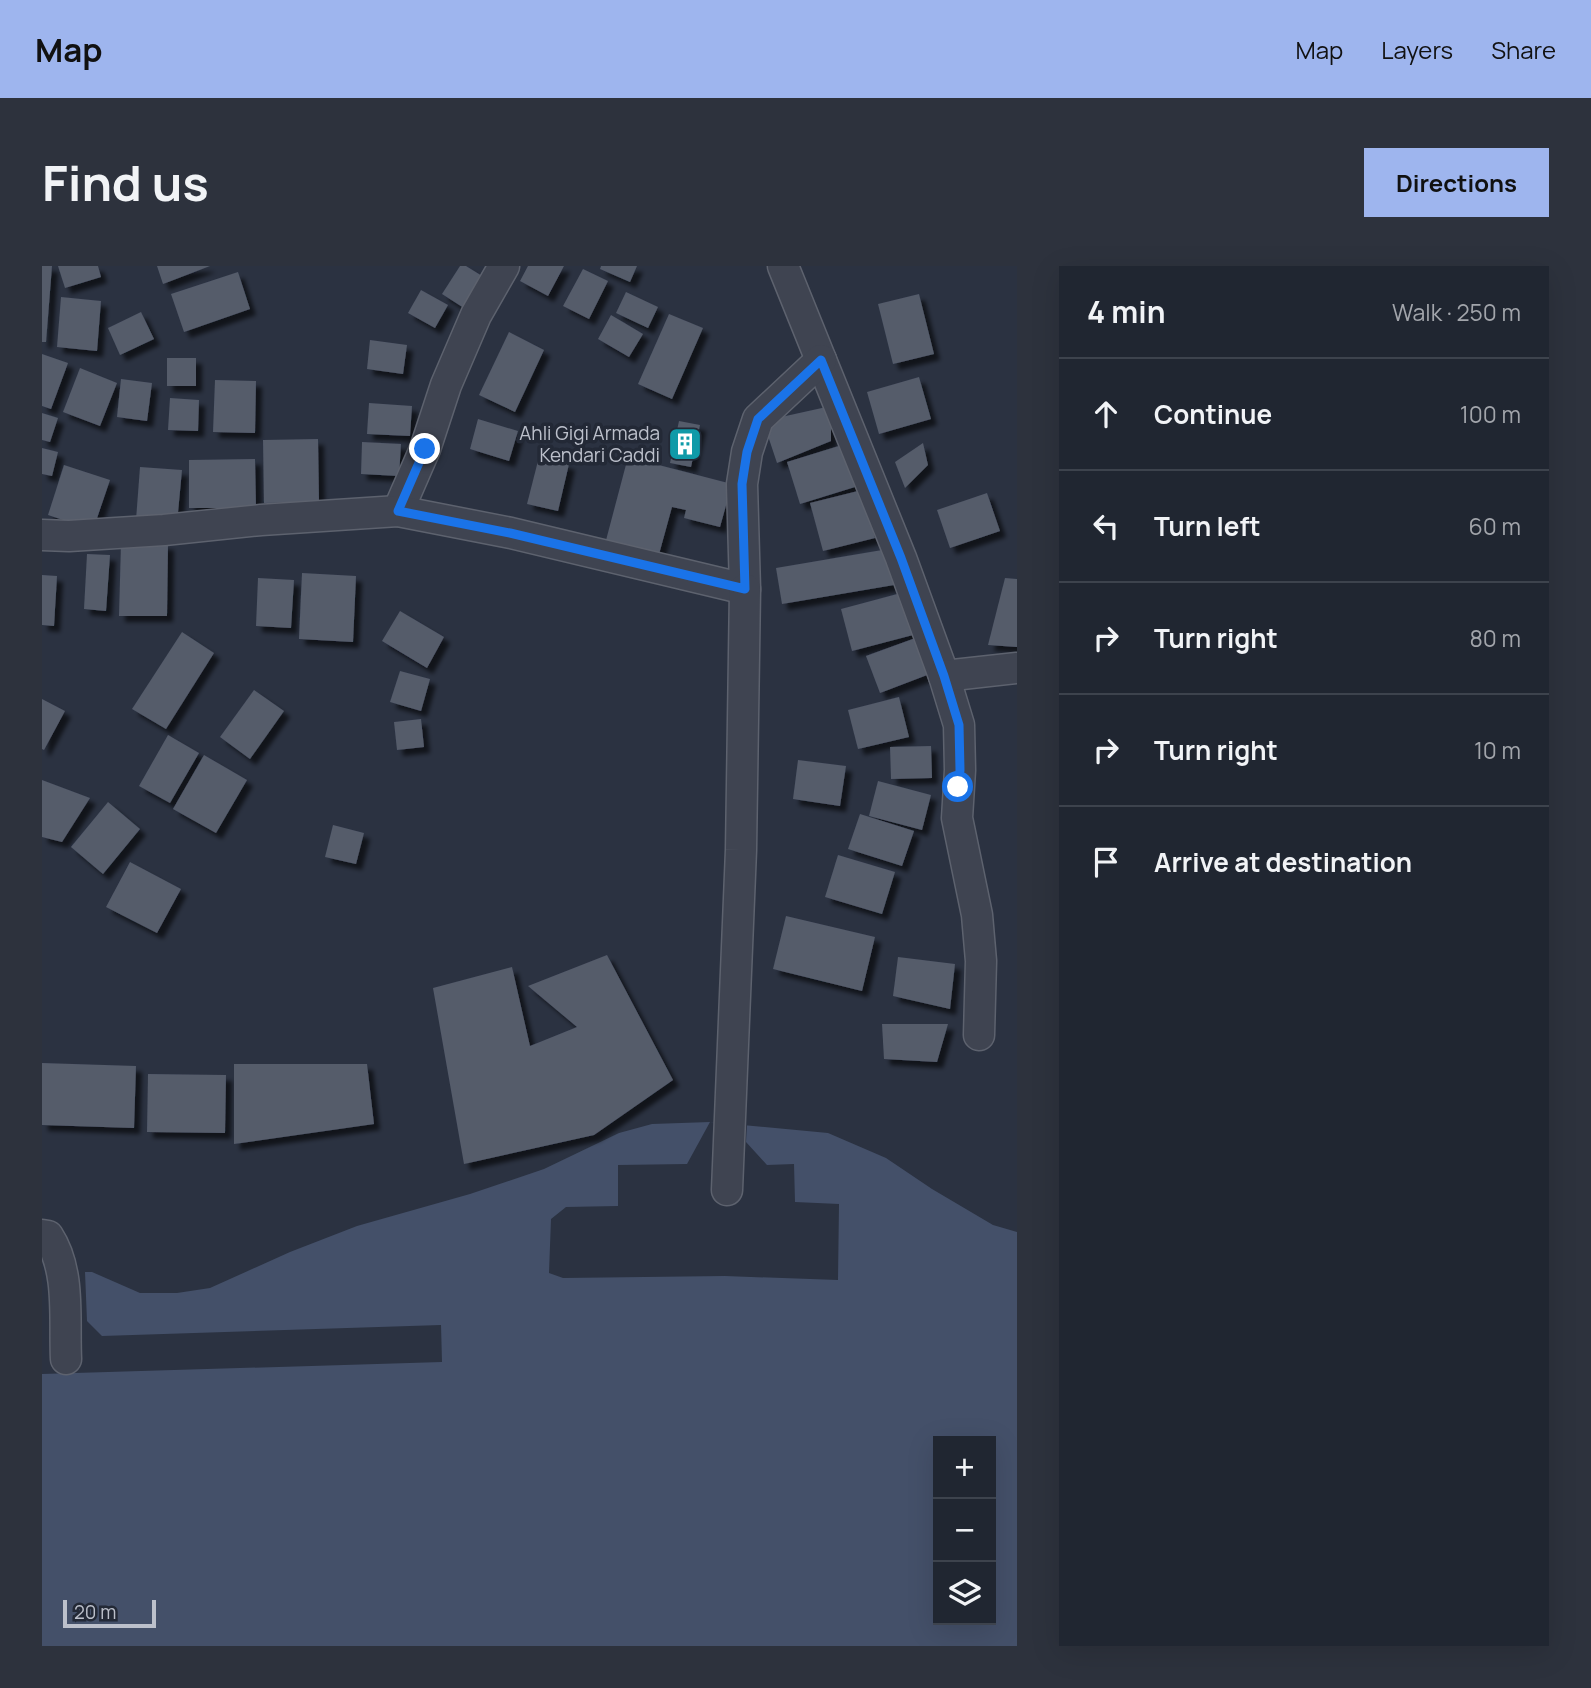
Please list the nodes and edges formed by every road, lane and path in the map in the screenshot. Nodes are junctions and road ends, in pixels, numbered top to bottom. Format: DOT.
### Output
graph roads {
  1 [pos="504,266"];
  2 [pos="783,266"];
  3 [pos="821,360"];
  4 [pos="398,511"];
  5 [pos="42,535"];
  6 [pos="745,589"];
  7 [pos="1017,668"];
  8 [pos="944,676"];
  9 [pos="979,1035"];
  10 [pos="727,1190"];
  11 [pos="42,1235"];
  12 [pos="66,1360"];
  1 -- 4 [label="street"];
  2 -- 3 [label="street"];
  3 -- 6 [label="street"];
  3 -- 8 [label="street"];
  4 -- 5 [label="street"];
  4 -- 6 [label="street"];
  6 -- 10 [label="street"];
  7 -- 8 [label="street"];
  8 -- 9 [label="street"];
  11 -- 12 [label="street"];
}
